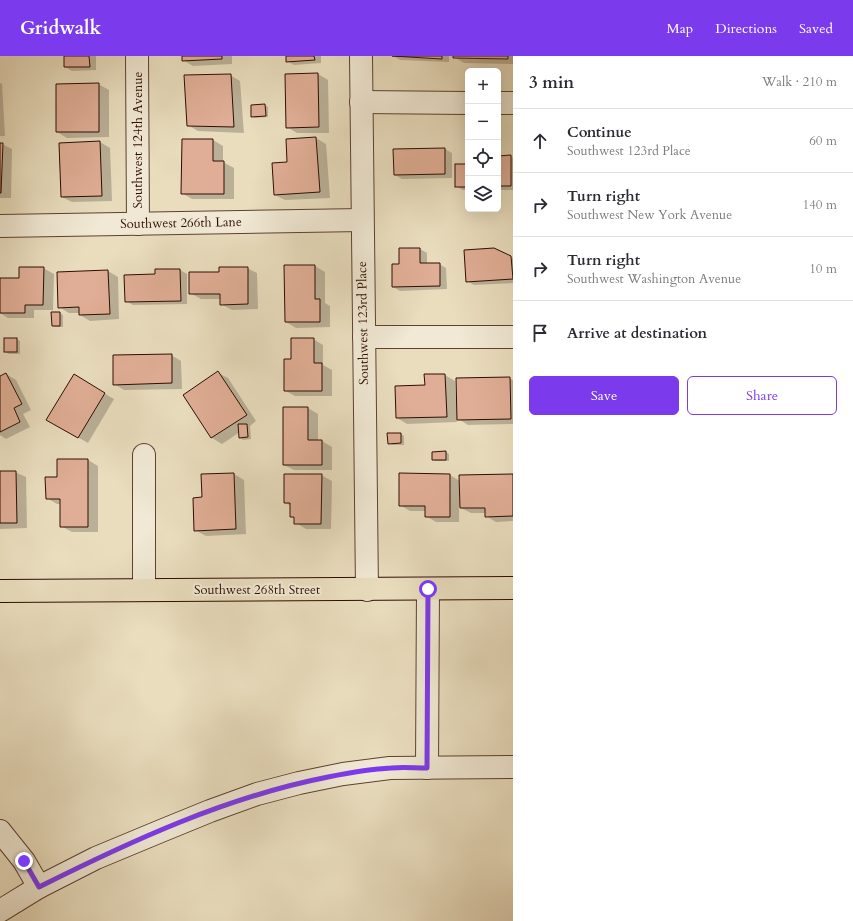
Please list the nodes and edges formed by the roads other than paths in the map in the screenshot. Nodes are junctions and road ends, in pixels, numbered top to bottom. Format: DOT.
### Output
graph roads {
  1 [pos="137,56"];
  2 [pos="360,56"];
  3 [pos="361,102"];
  4 [pos="465,103"];
  5 [pos="501,103"];
  6 [pos="513,103"];
  7 [pos="362,220"];
  8 [pos="138,224"];
  9 [pos="0,226"];
  10 [pos="364,337"];
  11 [pos="513,337"];
  12 [pos="144,455"];
  13 [pos="513,588"];
  14 [pos="428,589"];
  15 [pos="144,590"];
  16 [pos="366,590"];
  17 [pos="0,591"];
  18 [pos="513,767"];
  19 [pos="427,768"];
  20 [pos="0,831"];
  21 [pos="39,887"];
  22 [pos="0,910"];
  1 -- 8 [label="street, Southwest 124th Avenue"];
  2 -- 3 [label="street, Southwest 123rd Place"];
  3 -- 4 [label="street"];
  3 -- 7 [label="street, Southwest 123rd Place"];
  5 -- 6 [label="street"];
  7 -- 8 [label="street, Southwest 266th Lane"];
  7 -- 10 [label="street, Southwest 123rd Place"];
  8 -- 9 [label="street, Southwest 266th Lane"];
  10 -- 11 [label="street"];
  10 -- 16 [label="street, Southwest 123rd Place"];
  12 -- 15 [label="street"];
  13 -- 14 [label="main road, Southwest 268th Street"];
  14 -- 16 [label="main road, Southwest 268th Street"];
  14 -- 19 [label="street"];
  15 -- 16 [label="main road, Southwest 268th Street"];
  15 -- 17 [label="main road, Southwest 268th Street"];
  18 -- 19 [label="street"];
  19 -- 21 [label="street"];
  20 -- 21 [label="street"];
  21 -- 22 [label="street"];
}
